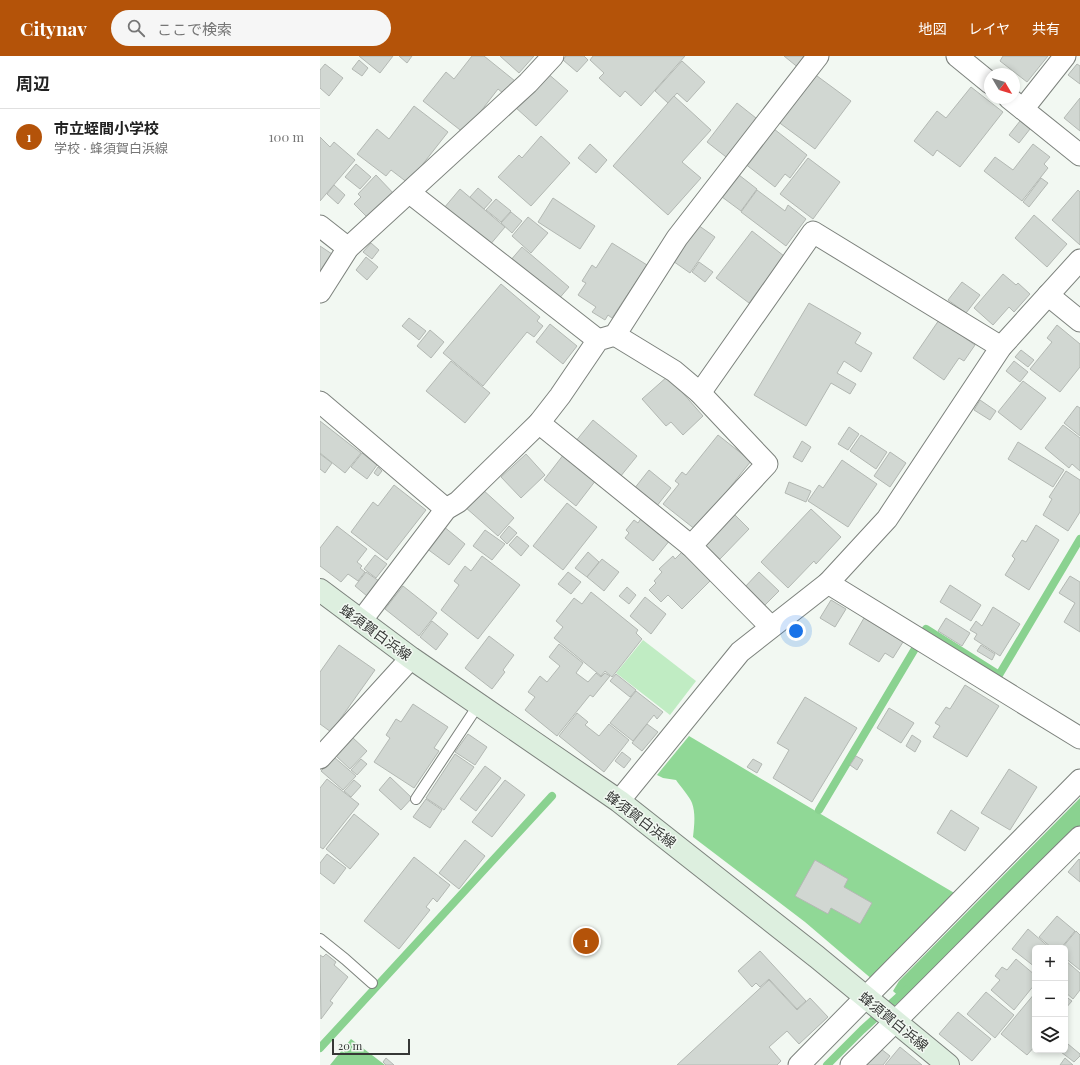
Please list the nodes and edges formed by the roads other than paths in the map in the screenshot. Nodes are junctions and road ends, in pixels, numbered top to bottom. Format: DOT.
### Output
graph roads {
  1 [pos="553,56"];
  2 [pos="818,56"];
  3 [pos="957,56"];
  4 [pos="1065,56"];
  5 [pos="984,77"];
  6 [pos="1020,100"];
  7 [pos="1016,104"];
  8 [pos="1080,155"];
  9 [pos="410,193"];
  10 [pos="320,226"];
  11 [pos="348,248"];
  12 [pos="1080,260"];
  13 [pos="320,292"];
  14 [pos="1048,295"];
  15 [pos="1080,321"];
  16 [pos="606,337"];
  17 [pos="1001,346"];
  18 [pos="700,392"];
  19 [pos="320,402"];
  20 [pos="539,423"];
  21 [pos="446,508"];
  22 [pos="691,546"];
  23 [pos="828,583"];
  24 [pos="320,590"];
  25 [pos="361,621"];
  26 [pos="771,627"];
  27 [pos="411,658"];
  28 [pos="479,704"];
  29 [pos="1080,738"];
  30 [pos="320,758"];
  31 [pos="1080,780"];
  32 [pos="416,799"];
  33 [pos="619,801"];
  34 [pos="1080,837"];
  35 [pos="320,939"];
  36 [pos="372,983"];
  37 [pos="866,998"];
  38 [pos="896,1022"];
  39 [pos="799,1065"];
  40 [pos="851,1065"];
  41 [pos="948,1065"];
  1 -- 9 [label="street"];
  2 -- 16 [label="street"];
  3 -- 5 [label="street"];
  4 -- 6 [label="street"];
  7 -- 8 [label="street"];
  9 -- 11 [label="street"];
  9 -- 16 [label="street"];
  10 -- 11 [label="street"];
  11 -- 13 [label="street"];
  12 -- 14 [label="street"];
  14 -- 15 [label="street"];
  14 -- 17 [label="street"];
  16 -- 18 [label="street"];
  16 -- 20 [label="street"];
  17 -- 18 [label="street"];
  17 -- 23 [label="street"];
  18 -- 22 [label="street"];
  19 -- 21 [label="street"];
  20 -- 21 [label="street"];
  20 -- 22 [label="street"];
  21 -- 25 [label="street"];
  22 -- 26 [label="street"];
  23 -- 26 [label="street"];
  23 -- 29 [label="street"];
  24 -- 25 [label="main road, 蜂須賀白浜線"];
  25 -- 27 [label="main road, 蜂須賀白浜線"];
  26 -- 33 [label="street"];
  27 -- 28 [label="main road, 蜂須賀白浜線"];
  27 -- 30 [label="street"];
  28 -- 32 [label="lane"];
  28 -- 33 [label="main road, 蜂須賀白浜線"];
  31 -- 37 [label="street"];
  33 -- 37 [label="main road, 蜂須賀白浜線"];
  34 -- 38 [label="street"];
  35 -- 36 [label="lane"];
  37 -- 38 [label="main road, 蜂須賀白浜線"];
  37 -- 39 [label="street"];
  38 -- 40 [label="street"];
  38 -- 41 [label="main road, 蜂須賀白浜線"];
}
